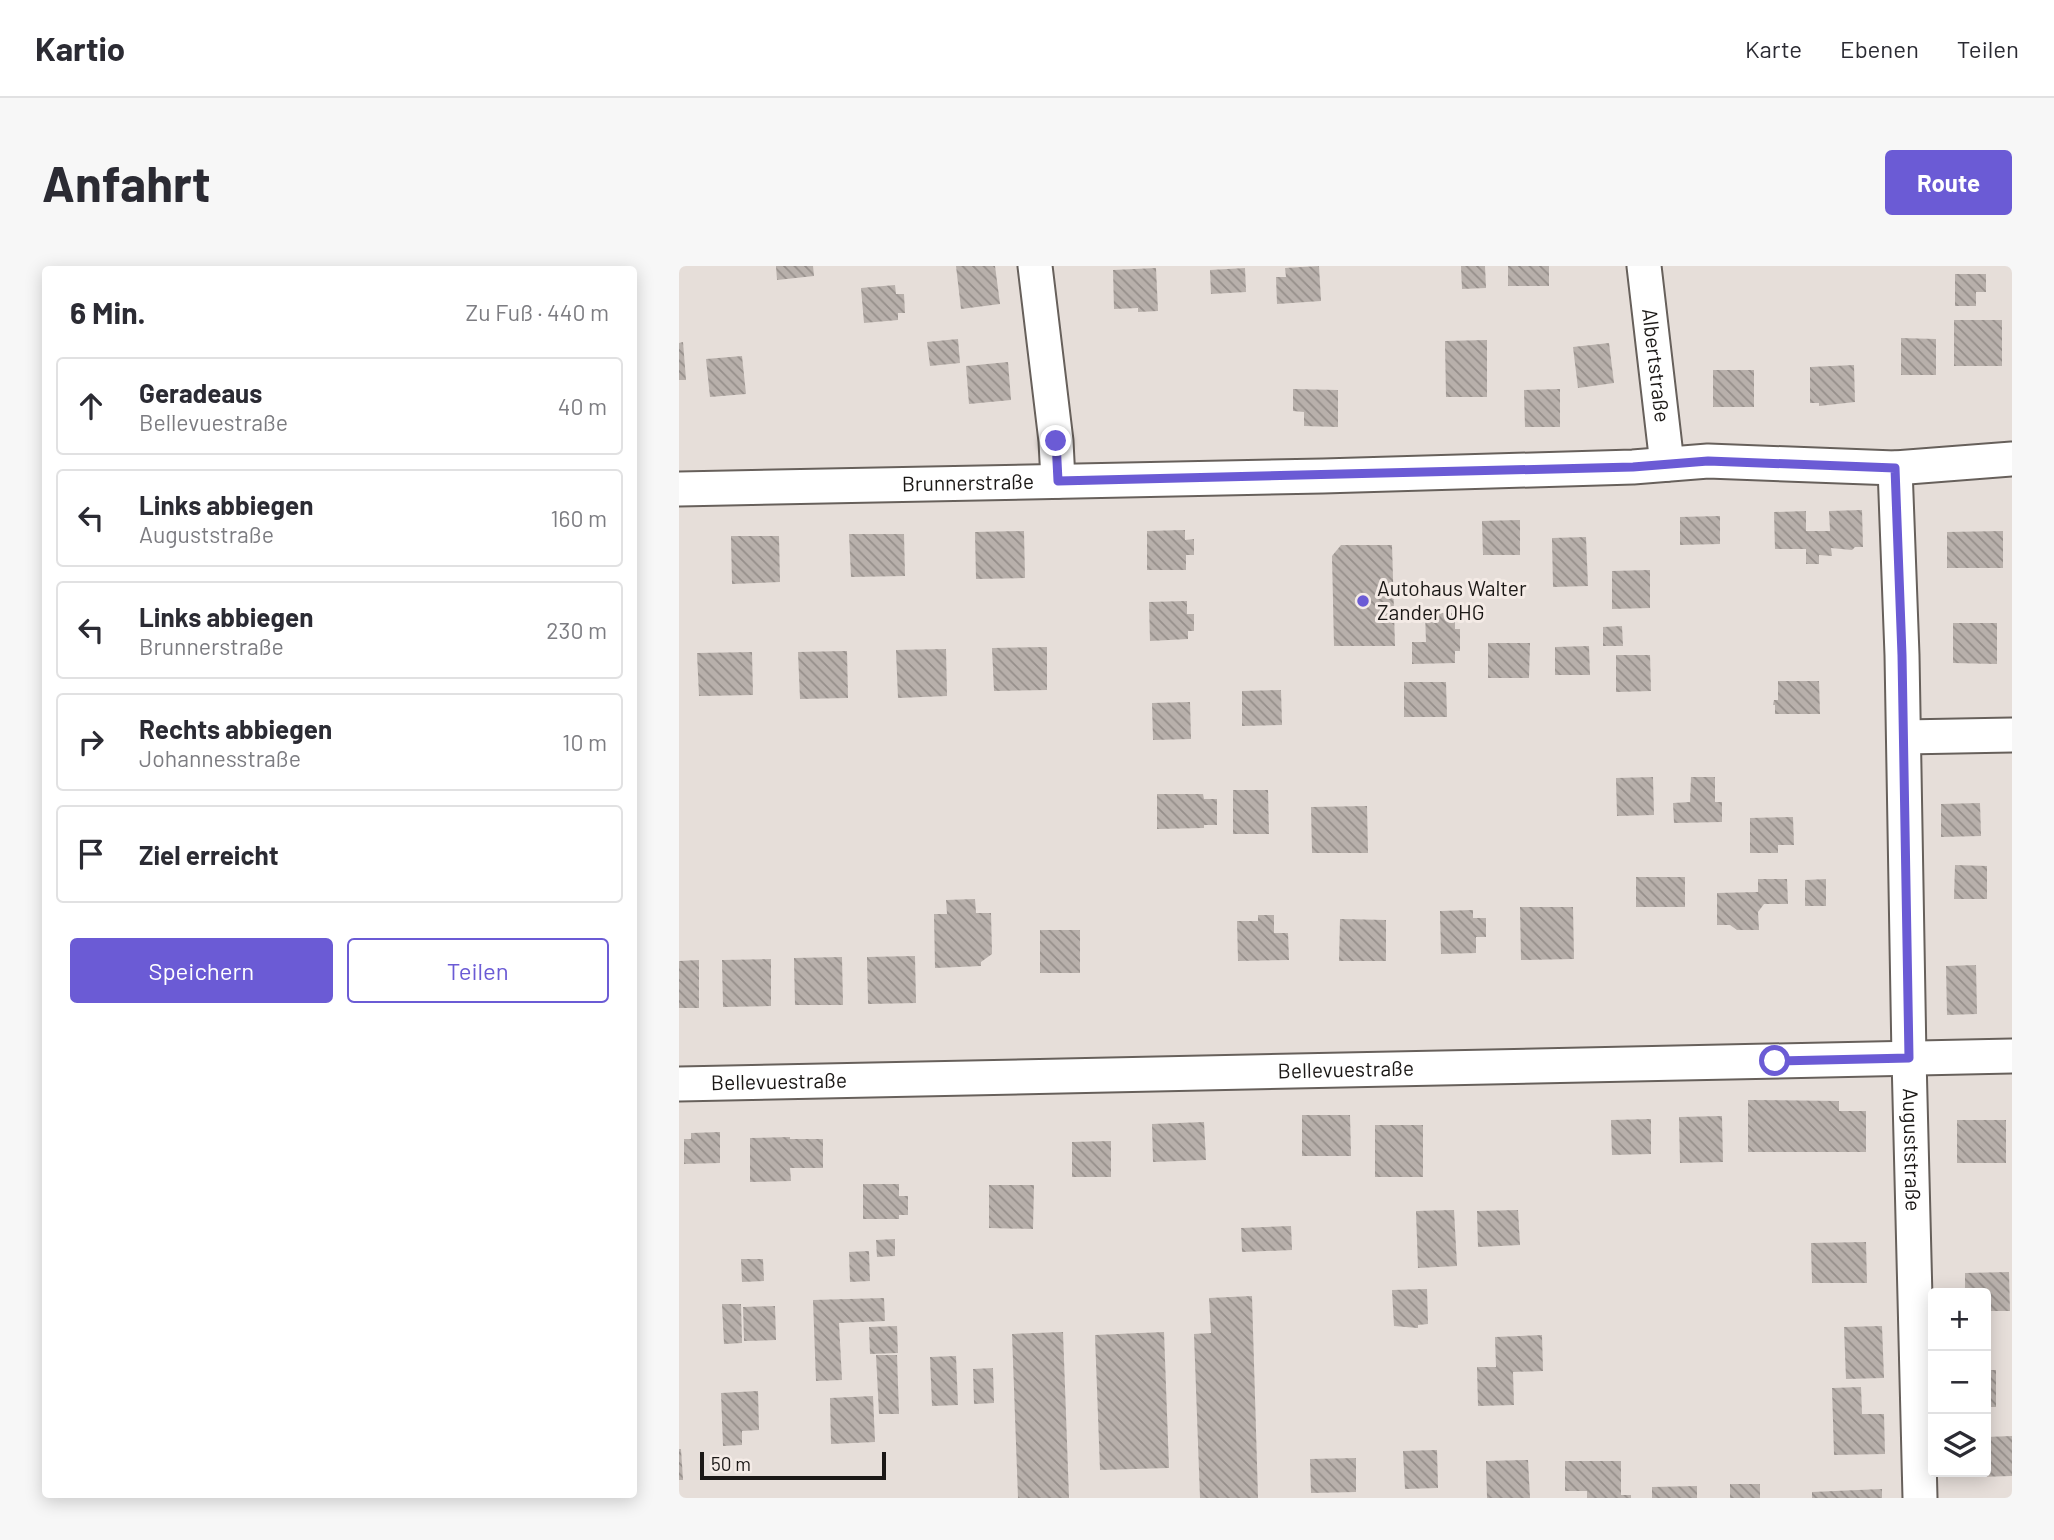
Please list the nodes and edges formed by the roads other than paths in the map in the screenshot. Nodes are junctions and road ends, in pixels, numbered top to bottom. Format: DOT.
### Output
graph roads {
  1 [pos="1035,266"];
  2 [pos="1644,266"];
  3 [pos="2012,459"];
  4 [pos="1667,464"];
  5 [pos="1895,468"];
  6 [pos="1058,481"];
  7 [pos="679,489"];
  8 [pos="2012,735"];
  9 [pos="1904,737"];
  10 [pos="2012,1056"];
  11 [pos="1909,1058"];
  12 [pos="679,1084"];
  13 [pos="1920,1498"];
  1 -- 6 [label="street"];
  2 -- 4 [label="street, Albertstraße"];
  3 -- 5 [label="street, Brunnerstraße"];
  4 -- 5 [label="street, Brunnerstraße"];
  4 -- 6 [label="street, Brunnerstraße"];
  5 -- 9 [label="street, Auguststraße"];
  6 -- 7 [label="street, Brunnerstraße"];
  8 -- 9 [label="street"];
  9 -- 11 [label="street, Auguststraße"];
  10 -- 11 [label="street, Bellevuestraße"];
  11 -- 12 [label="street, Bellevuestraße"];
  11 -- 13 [label="street, Auguststraße"];
}
